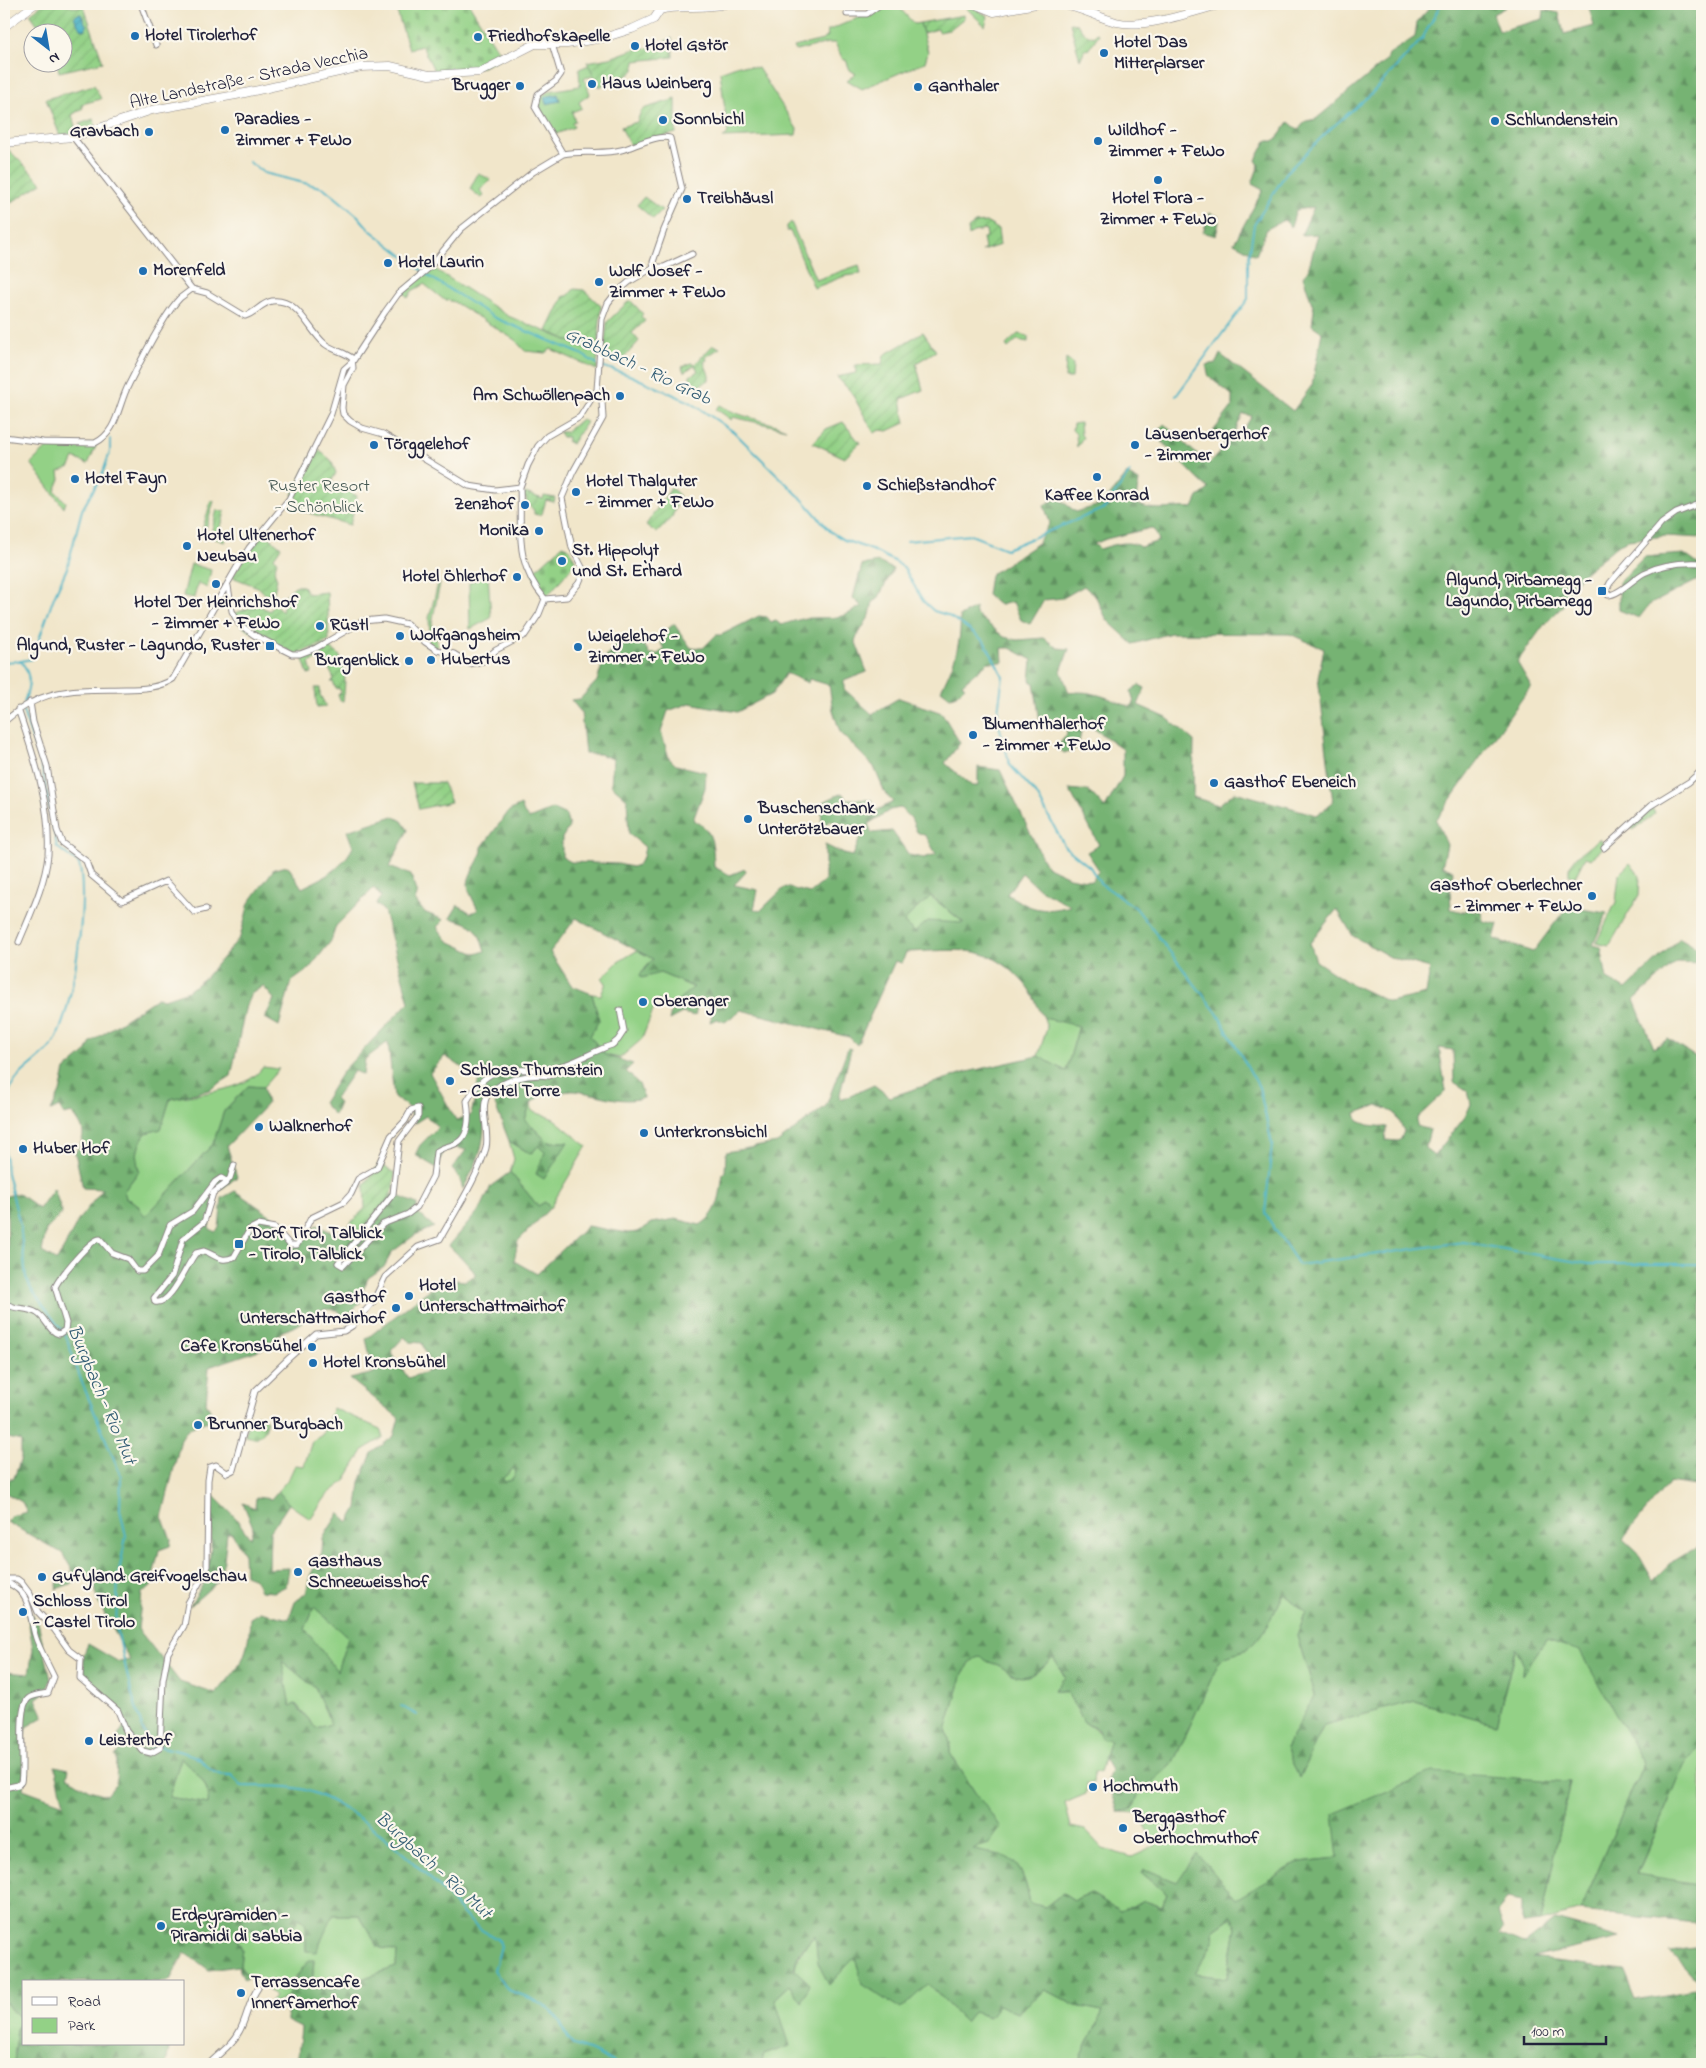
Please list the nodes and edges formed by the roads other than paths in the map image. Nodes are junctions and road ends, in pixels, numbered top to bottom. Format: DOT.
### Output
graph roads {
  1 [pos="35,4"];
  2 [pos="141,4"];
  3 [pos="653,4"];
  4 [pos="725,4"];
  5 [pos="881,4"];
  6 [pos="974,4"];
  7 [pos="1036,4"];
  8 [pos="1060,4"];
  9 [pos="1222,4"];
  10 [pos="660,10"];
  11 [pos="847,14"];
  12 [pos="4,27"];
  13 [pos="552,44"];
  14 [pos="156,45"];
  15 [pos="73,137"];
  16 [pos="4,143"];
  17 [pos="563,154"];
  18 [pos="692,254"];
  19 [pos="654,267"];
  20 [pos="192,289"];
  21 [pos="353,361"];
  22 [pos="597,390"];
  23 [pos="4,437"];
  24 [pos="520,487"];
  25 [pos="1702,503"];
  26 [pos="1702,562"];
  27 [pos="228,586"];
  28 [pos="544,599"];
  29 [pos="30,702"];
  30 [pos="18,709"];
  31 [pos="4,722"];
  32 [pos="1702,770"];
  33 [pos="1604,848"];
  34 [pos="206,909"];
  35 [pos="19,942"];
  36 [pos="620,1010"];
  37 [pos="553,1068"];
  38 [pos="234,1165"];
  39 [pos="226,1183"];
  40 [pos="4,1302"];
  41 [pos="4,1788"];
  42 [pos="258,1988"];
  43 [pos="209,2064"];
  1 -- 12 [label="main road"];
  2 -- 14 [label="street"];
  3 -- 10 [label="street"];
  4 -- 10 [label="main road"];
  5 -- 11 [label="street"];
  6 -- 7 [label="main road"];
  8 -- 9 [label="main road"];
  10 -- 13 [label="main road, Alte Landstraße - Strada Vecchia"];
  13 -- 15 [label="main road, Alte Landstraße - Strada Vecchia"];
  13 -- 17 [label="street"];
  15 -- 16 [label="main road, Alte Landstraße - Strada Vecchia"];
  15 -- 20 [label="street"];
  17 -- 19 [label="street"];
  17 -- 21 [label="street"];
  18 -- 19 [label="street"];
  19 -- 22 [label="street"];
  20 -- 21 [label="street"];
  20 -- 23 [label="street"];
  21 -- 24 [label="street"];
  21 -- 27 [label="street"];
  22 -- 24 [label="street"];
  22 -- 28 [label="street"];
  24 -- 28 [label="street"];
  25 -- 26 [label="street"];
  27 -- 28 [label="street"];
  27 -- 29 [label="street"];
  29 -- 30 [label="street"];
  29 -- 34 [label="street"];
  30 -- 31 [label="street"];
  30 -- 35 [label="street"];
  32 -- 33 [label="street"];
  36 -- 37 [label="street"];
  37 -- 39 [label="street"];
  37 -- 41 [label="street"];
  38 -- 39 [label="street"];
  39 -- 40 [label="street"];
  42 -- 43 [label="street"];
}
